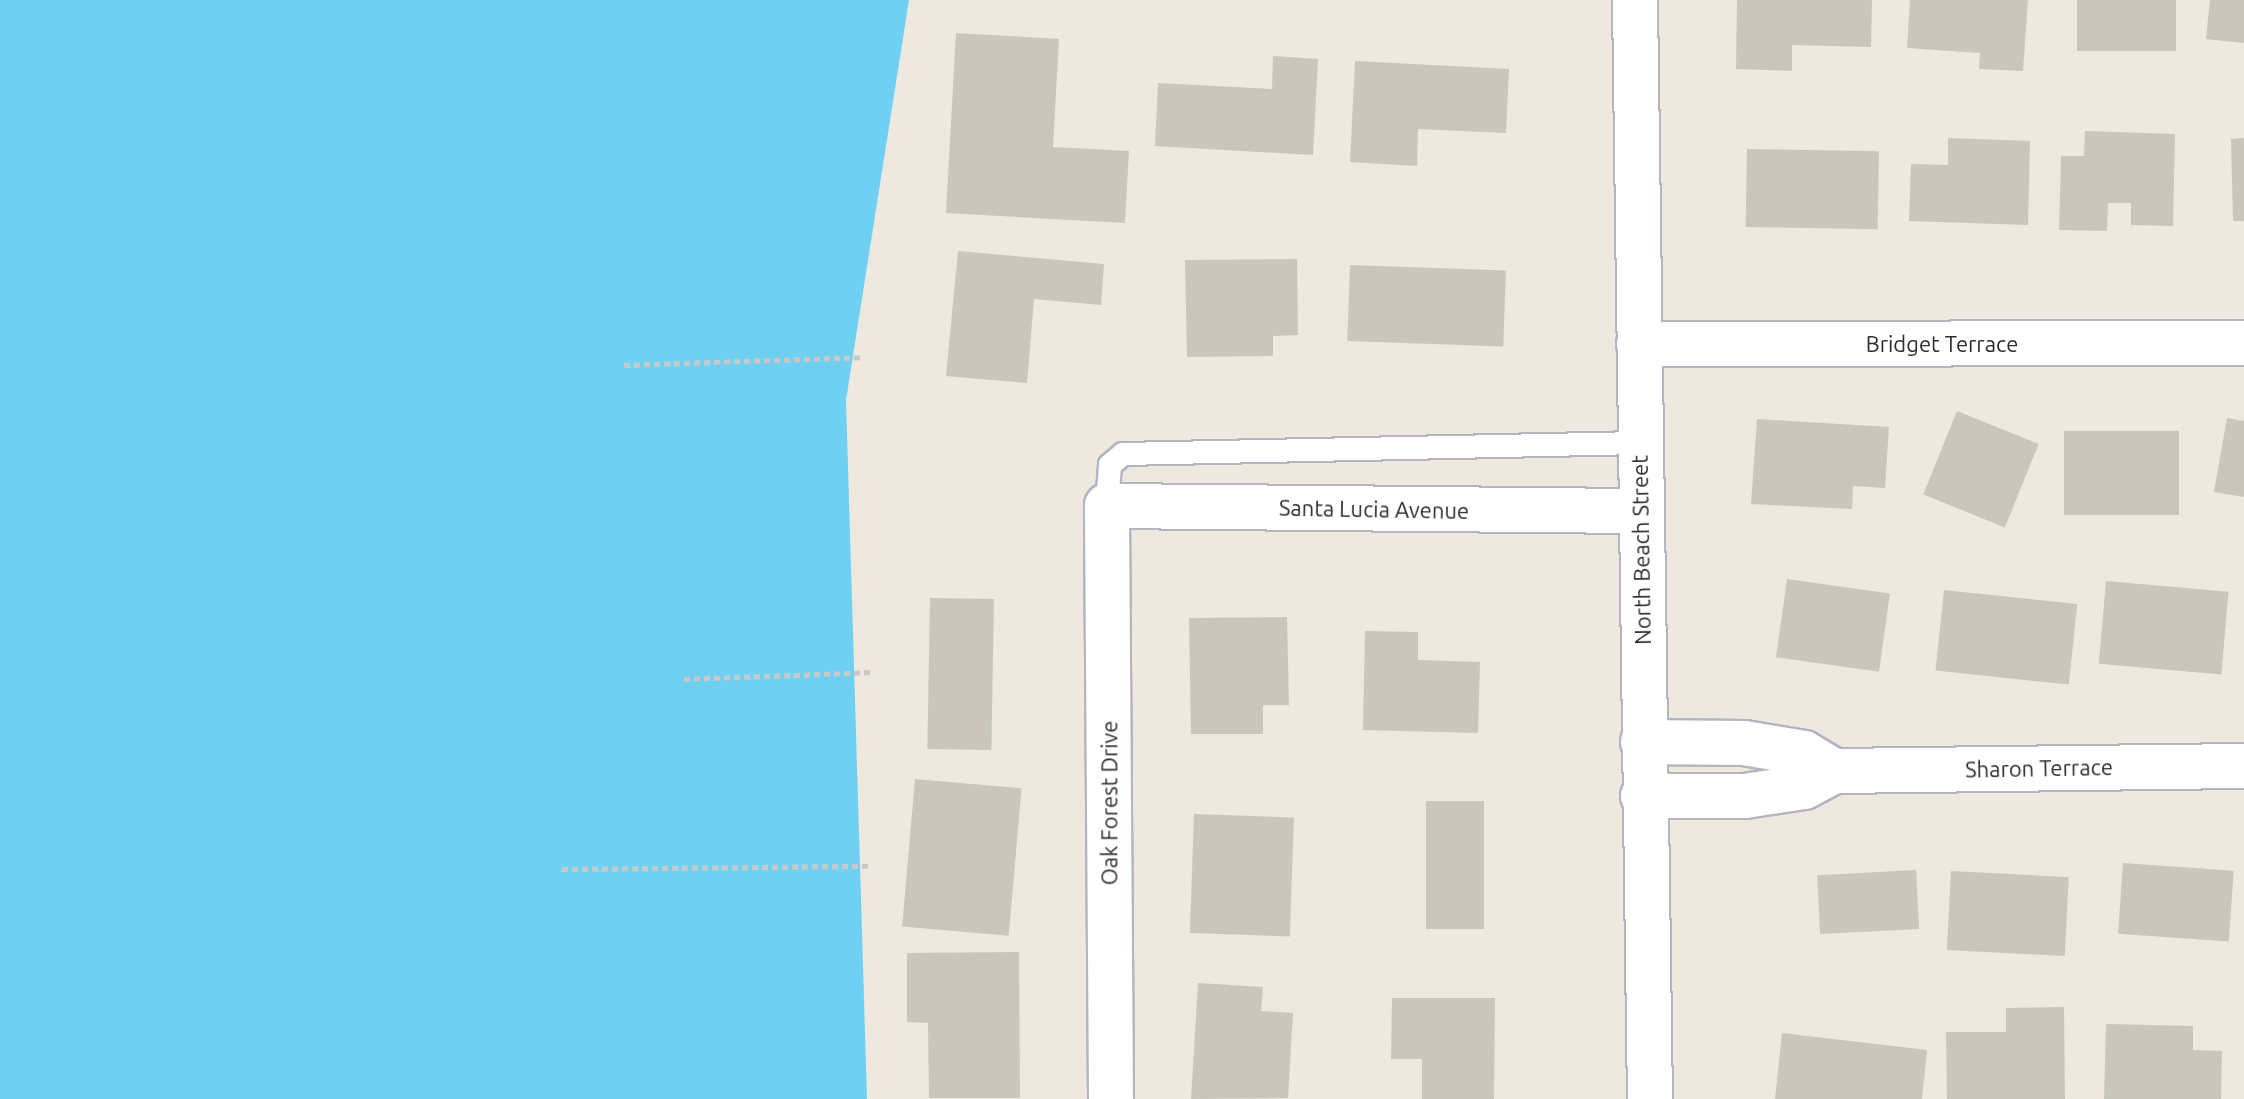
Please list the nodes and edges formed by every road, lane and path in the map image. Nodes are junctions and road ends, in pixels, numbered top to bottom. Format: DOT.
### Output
graph roads {
  1 [pos="1635,0"];
  2 [pos="2244,343"];
  3 [pos="1639,344"];
  4 [pos="861,357"];
  5 [pos="624,365"];
  6 [pos="1640,443"];
  7 [pos="1107,506"];
  8 [pos="1641,511"];
  9 [pos="874,672"];
  10 [pos="684,679"];
  11 [pos="1643,742"];
  12 [pos="2244,766"];
  13 [pos="1834,771"];
  14 [pos="1643,796"];
  15 [pos="872,866"];
  16 [pos="562,869"];
  17 [pos="1111,1099"];
  18 [pos="1650,1099"];
  1 -- 3 [label="street, North Beach Street"];
  2 -- 3 [label="street, Bridget Terrace"];
  3 -- 6 [label="street, North Beach Street"];
  4 -- 5 [label="path"];
  6 -- 7 [label="lane"];
  6 -- 8 [label="street, North Beach Street"];
  7 -- 8 [label="street, Santa Lucia Avenue"];
  7 -- 17 [label="street, Oak Forest Drive"];
  8 -- 11 [label="street, North Beach Street"];
  9 -- 10 [label="path"];
  11 -- 13 [label="street, Sharon Terrace"];
  11 -- 14 [label="street, North Beach Street"];
  12 -- 13 [label="street, Sharon Terrace"];
  13 -- 14 [label="street, Sharon Terrace"];
  14 -- 18 [label="street, North Beach Street"];
  15 -- 16 [label="path"];
}
